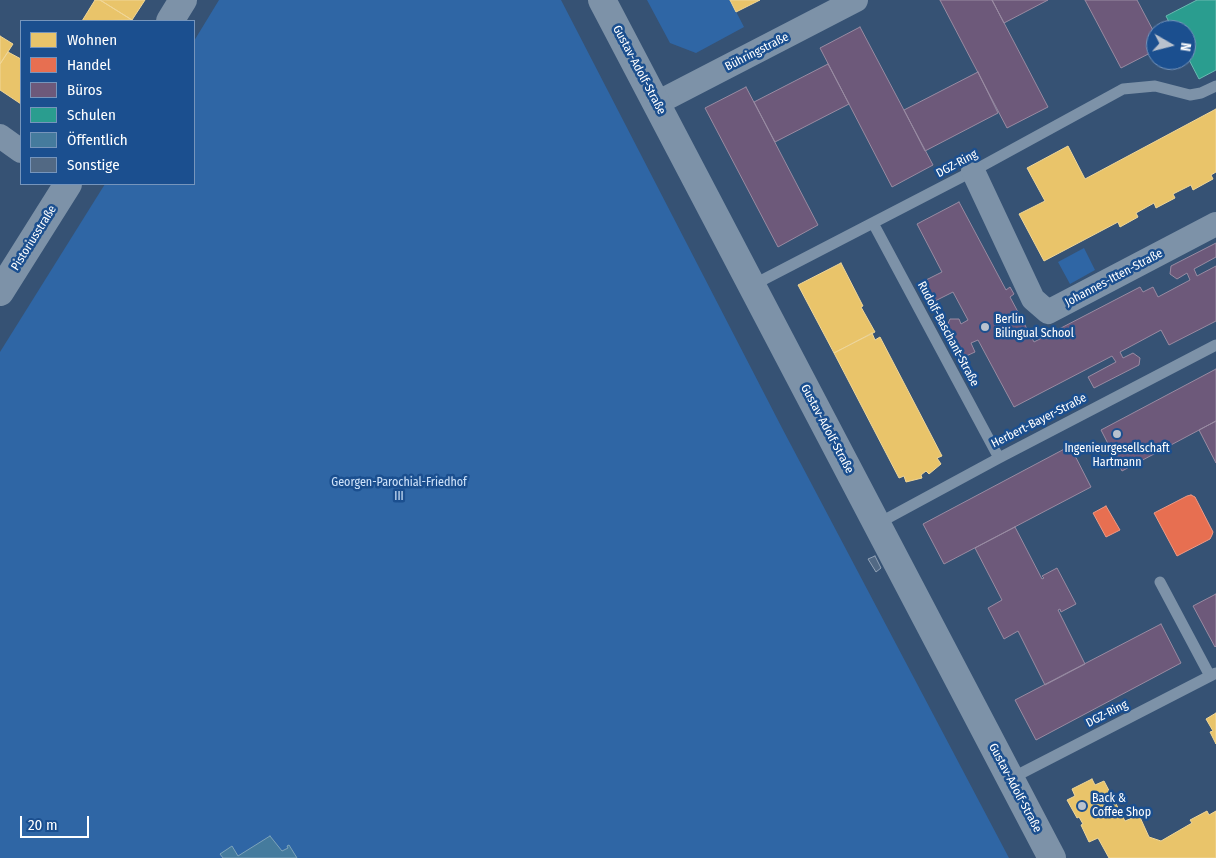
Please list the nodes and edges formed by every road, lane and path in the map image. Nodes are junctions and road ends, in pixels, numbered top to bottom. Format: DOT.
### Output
graph roads {
  1 [pos="183,0"];
  2 [pos="602,0"];
  3 [pos="856,0"];
  4 [pos="171,20"];
  5 [pos="1216,86"];
  6 [pos="657,103"];
  7 [pos="0,136"];
  8 [pos="20,150"];
  9 [pos="973,171"];
  10 [pos="67,185"];
  11 [pos="873,223"];
  12 [pos="1216,224"];
  13 [pos="751,286"];
  14 [pos="0,292"];
  15 [pos="1216,345"];
  16 [pos="999,458"];
  17 [pos="876,524"];
  18 [pos="1160,582"];
  19 [pos="1213,674"];
  20 [pos="1010,779"];
  21 [pos="1052,858"];
  1 -- 4 [label="street"];
  2 -- 6 [label="street, Gustav-Adolf-Straße"];
  3 -- 6 [label="street, Bühringstraße"];
  5 -- 9 [label="lane, DGZ-Ring"];
  6 -- 13 [label="street, Gustav-Adolf-Straße"];
  7 -- 8 [label="street"];
  9 -- 11 [label="lane, DGZ-Ring"];
  9 -- 12 [label="street, Johannes-Itten-Straße"];
  10 -- 14 [label="street, Pistoriusstraße"];
  11 -- 13 [label="lane, DGZ-Ring"];
  11 -- 16 [label="lane, Rudolf-Baschant-Straße"];
  13 -- 17 [label="street, Gustav-Adolf-Straße"];
  15 -- 16 [label="lane, Herbert-Bayer-Straße"];
  16 -- 17 [label="lane, Herbert-Bayer-Straße"];
  17 -- 20 [label="street, Gustav-Adolf-Straße"];
  18 -- 19 [label="lane"];
  19 -- 20 [label="lane, DGZ-Ring"];
  20 -- 21 [label="street, Gustav-Adolf-Straße"];
}
